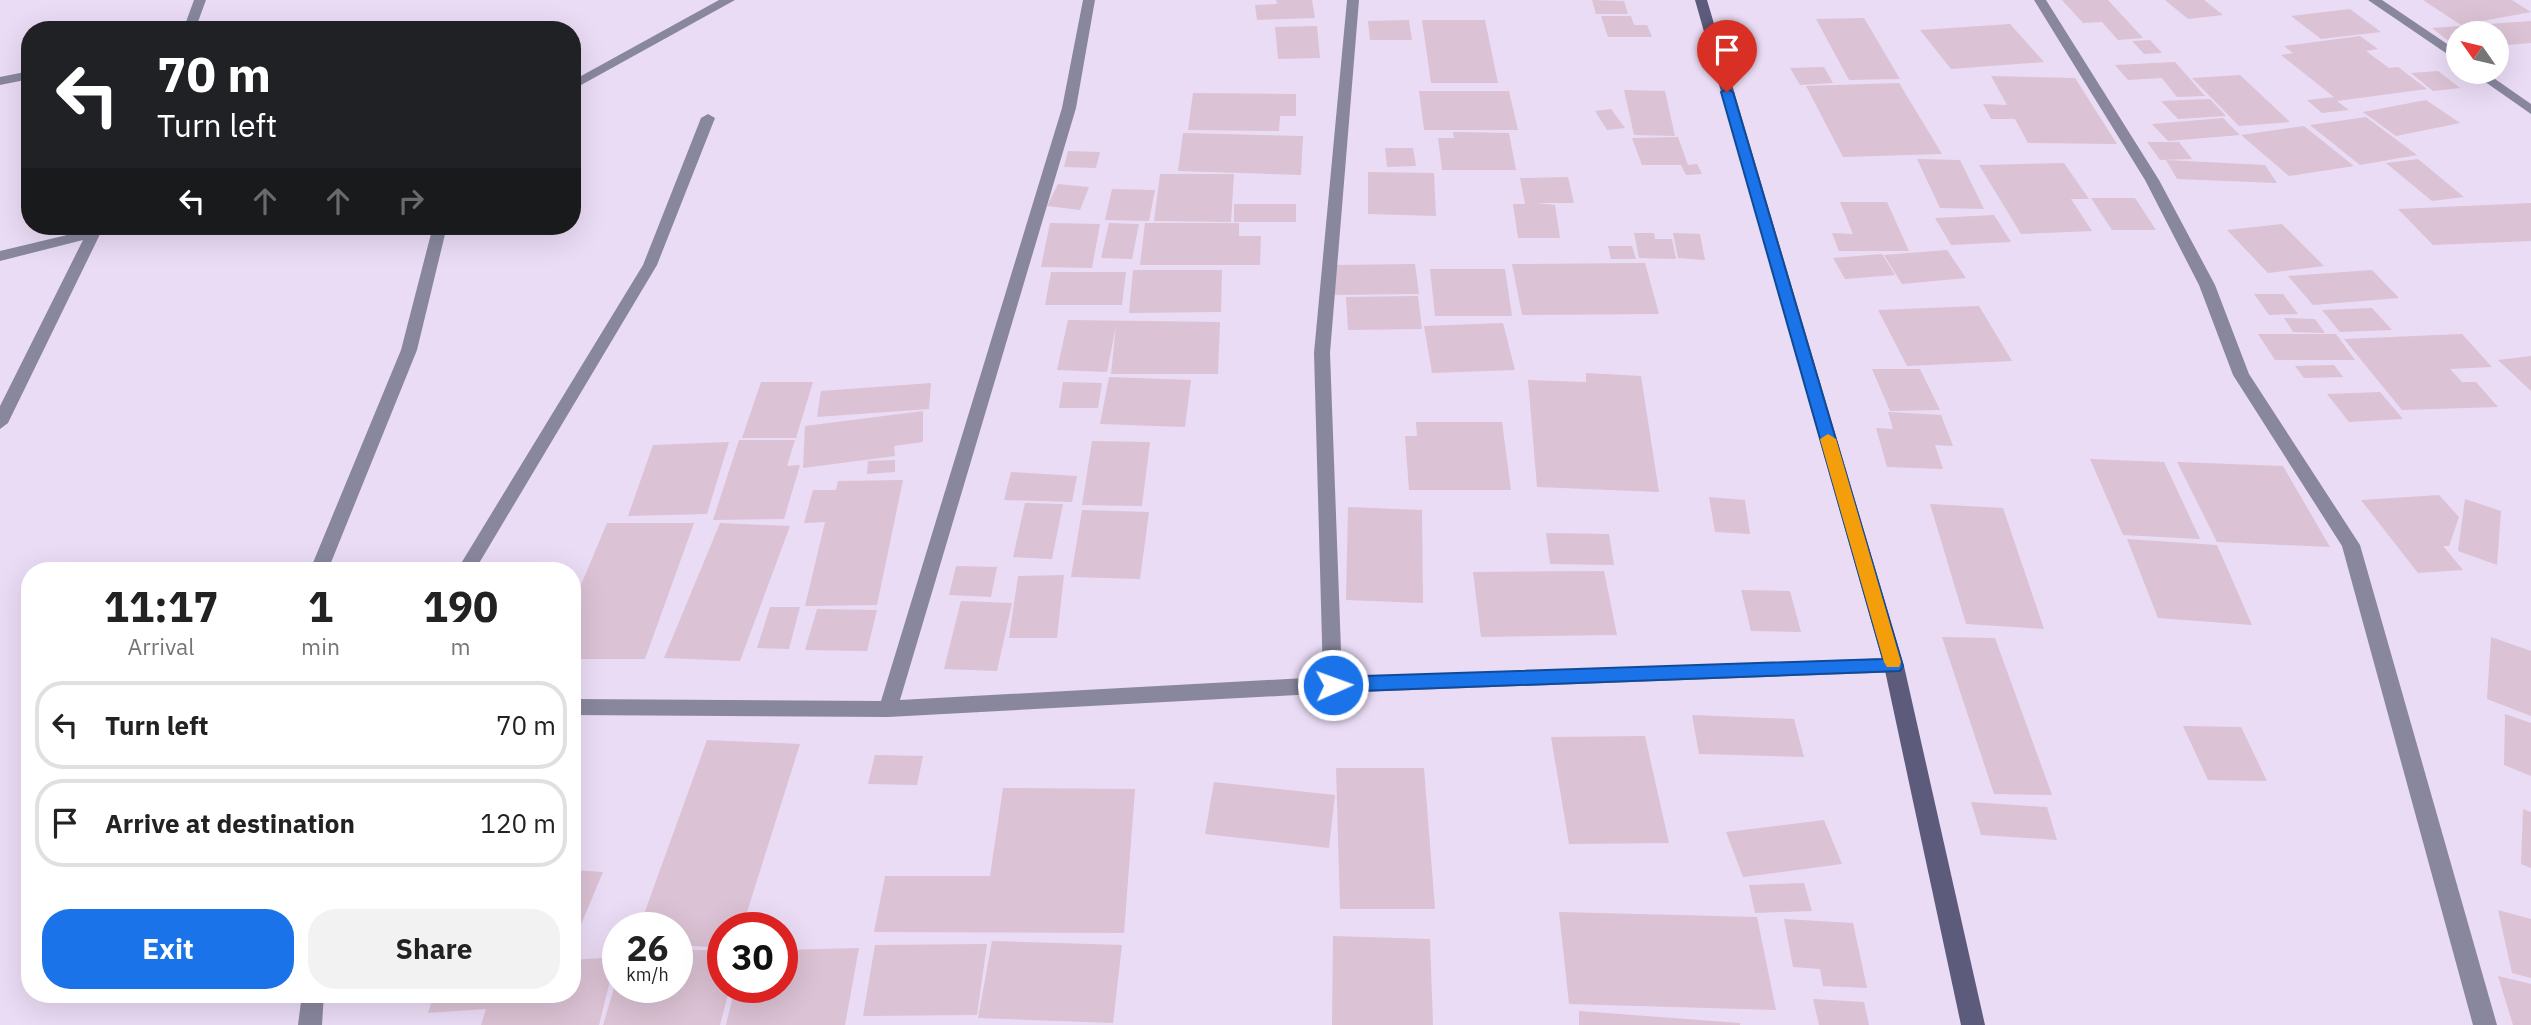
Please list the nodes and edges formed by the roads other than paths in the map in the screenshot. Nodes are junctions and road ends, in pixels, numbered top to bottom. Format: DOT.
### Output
graph roads {
  1 [pos="200,0"];
  2 [pos="729,0"];
  3 [pos="1089,0"];
  4 [pos="1353,0"];
  5 [pos="1701,0"];
  6 [pos="2040,0"];
  7 [pos="2374,0"];
  8 [pos="192,21"];
  9 [pos="2446,49"];
  10 [pos="21,76"];
  11 [pos="0,80"];
  12 [pos="581,81"];
  13 [pos="2494,84"];
  14 [pos="2531,110"];
  15 [pos="708,118"];
  16 [pos="77,235"];
  17 [pos="93,235"];
  18 [pos="438,235"];
  19 [pos="0,256"];
  20 [pos="0,423"];
  21 [pos="322,562"];
  22 [pos="471,562"];
  23 [pos="1894,666"];
  24 [pos="1333,685"];
  25 [pos="581,707"];
  26 [pos="887,709"];
  27 [pos="312,1003"];
  28 [pos="310,1025"];
  29 [pos="1973,1025"];
  30 [pos="2485,1025"];
  1 -- 8 [label="street"];
  2 -- 12 [label="street"];
  3 -- 26 [label="street"];
  4 -- 24 [label="street"];
  5 -- 23 [label="street"];
  6 -- 30 [label="street"];
  7 -- 9 [label="street"];
  10 -- 11 [label="street"];
  13 -- 14 [label="street"];
  15 -- 22 [label="street"];
  16 -- 19 [label="street"];
  17 -- 20 [label="street"];
  18 -- 21 [label="street"];
  23 -- 24 [label="street"];
  23 -- 29 [label="street"];
  24 -- 26 [label="street"];
  25 -- 26 [label="street"];
  27 -- 28 [label="street"];
}
